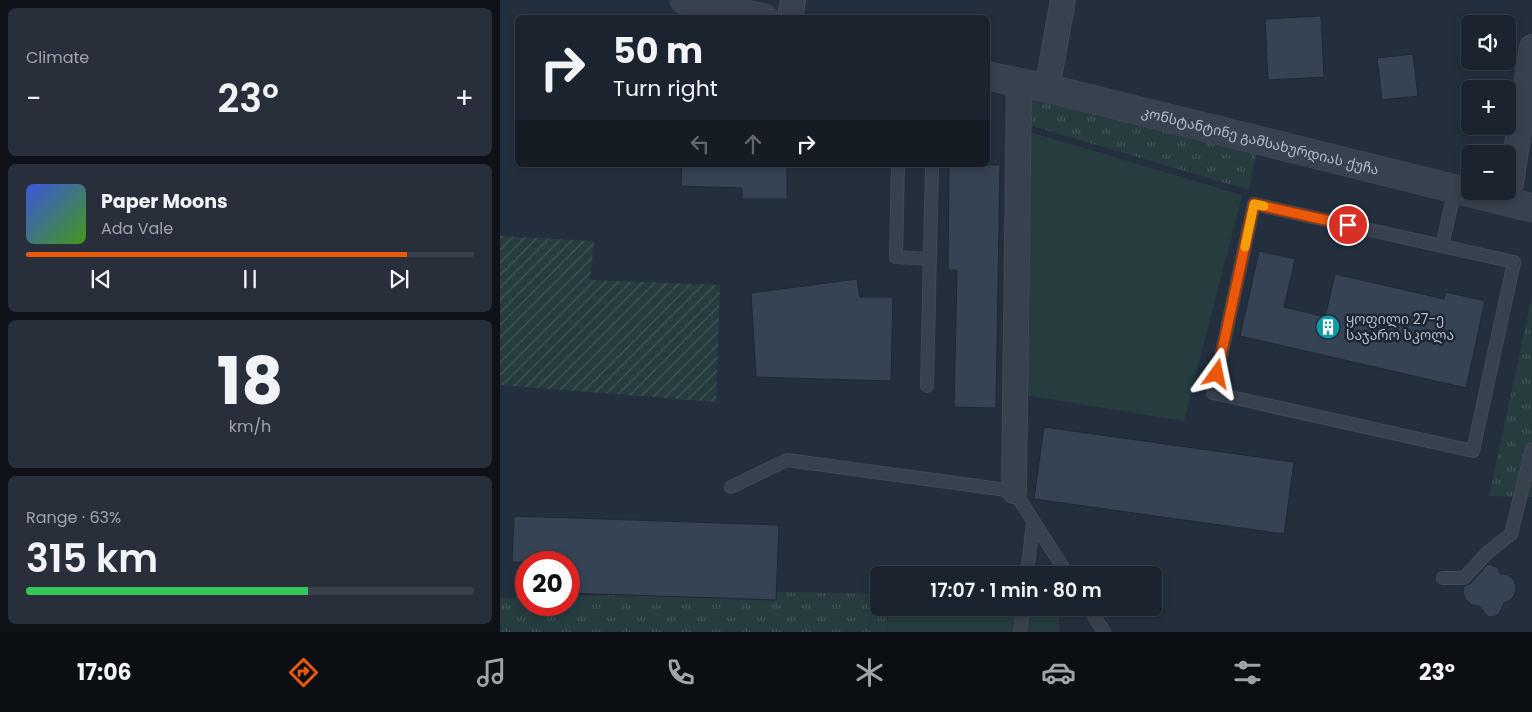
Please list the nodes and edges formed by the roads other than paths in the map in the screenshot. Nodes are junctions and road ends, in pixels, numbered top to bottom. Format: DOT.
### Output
graph roads {
  1 [pos="684,0"];
  2 [pos="793,0"];
  3 [pos="1063,0"];
  4 [pos="751,15"];
  5 [pos="790,15"];
  6 [pos="1532,47"];
  7 [pos="990,77"];
  8 [pos="1019,84"];
  9 [pos="1047,88"];
  10 [pos="898,167"];
  11 [pos="932,167"];
  12 [pos="1455,189"];
  13 [pos="1520,205"];
  14 [pos="1442,246"];
  15 [pos="930,259"];
  16 [pos="927,386"];
  17 [pos="1532,448"];
  18 [pos="731,487"];
  19 [pos="1014,491"];
  20 [pos="1034,522"];
  21 [pos="1028,566"];
  22 [pos="1062,566"];
  23 [pos="1443,578"];
  24 [pos="1022,616"];
  25 [pos="1093,616"];
  26 [pos="1020,632"];
  27 [pos="1104,632"];
  1 -- 4 [label="street"];
  2 -- 5 [label="street"];
  3 -- 9 [label="street"];
  6 -- 13 [label="street"];
  7 -- 8 [label="street, კონსტანტინე გამსახურდიას ქუჩა"];
  8 -- 9 [label="street, კონსტანტინე გამსახურდიას ქუჩა"];
  8 -- 19 [label="street"];
  9 -- 12 [label="street, კონსტანტინე გამსახურდიას ქუჩა"];
  10 -- 15 [label="lane"];
  11 -- 15 [label="lane"];
  12 -- 13 [label="street, კონსტანტინე გამსახურდიას ქუჩა"];
  12 -- 14 [label="lane"];
  14 -- 14 [label="lane"];
  15 -- 16 [label="lane"];
  17 -- 23 [label="lane"];
  18 -- 19 [label="lane"];
  19 -- 20 [label="lane"];
  20 -- 21 [label="lane"];
  20 -- 22 [label="lane"];
  24 -- 26 [label="lane"];
  25 -- 27 [label="lane"];
}
